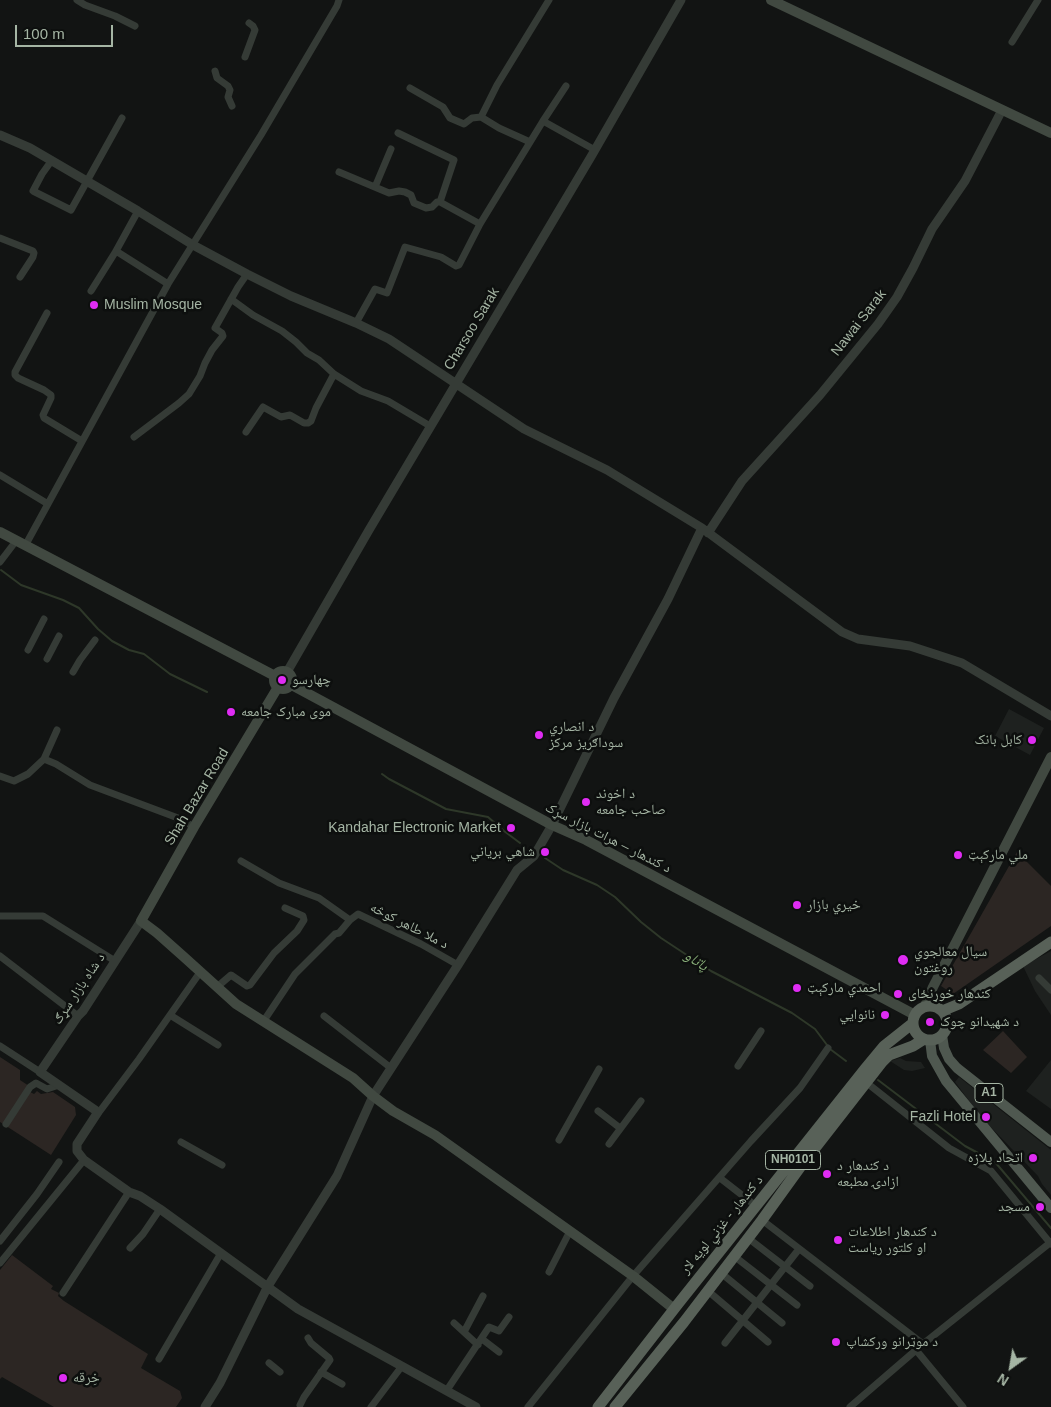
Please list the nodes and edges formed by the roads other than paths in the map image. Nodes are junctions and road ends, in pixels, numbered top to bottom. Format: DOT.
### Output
graph roads {
  1 [pos="77,0"];
  2 [pos="339,0"];
  3 [pos="549,0"];
  4 [pos="682,0"];
  5 [pos="771,0"];
  6 [pos="1038,0"];
  7 [pos="249,23"];
  8 [pos="135,26"];
  9 [pos="1012,42"];
  10 [pos="245,57"];
  11 [pos="215,71"];
  12 [pos="566,86"];
  13 [pos="410,88"];
  14 [pos="232,106"];
  15 [pos="1002,110"];
  16 [pos="481,117"];
  17 [pos="122,118"];
  18 [pos="543,121"];
  19 [pos="398,133"];
  20 [pos="0,134"];
  21 [pos="1051,134"];
  22 [pos="530,142"];
  23 [pos="391,150"];
  24 [pos="595,150"];
  25 [pos="52,160"];
  26 [pos="339,172"];
  27 [pos="88,181"];
  28 [pos="375,187"];
  29 [pos="440,202"];
  30 [pos="138,211"];
  31 [pos="480,224"];
  32 [pos="0,238"];
  33 [pos="193,245"];
  34 [pos="116,251"];
  35 [pos="247,274"];
  36 [pos="20,277"];
  37 [pos="168,284"];
  38 [pos="91,291"];
  39 [pos="231,299"];
  40 [pos="46,313"];
  41 [pos="356,324"];
  42 [pos="334,374"];
  43 [pos="456,383"];
  44 [pos="430,426"];
  45 [pos="246,432"];
  46 [pos="134,437"];
  47 [pos="82,441"];
  48 [pos="0,475"];
  49 [pos="48,504"];
  50 [pos="705,531"];
  51 [pos="0,532"];
  52 [pos="21,543"];
  53 [pos="0,562"];
  54 [pos="44,619"];
  55 [pos="59,636"];
  56 [pos="94,640"];
  57 [pos="28,650"];
  58 [pos="47,659"];
  59 [pos="73,672"];
  60 [pos="287,672"];
  61 [pos="275,676"];
  62 [pos="290,684"];
  63 [pos="278,687"];
  64 [pos="1051,716"];
  65 [pos="57,730"];
  66 [pos="1051,757"];
  67 [pos="44,759"];
  68 [pos="0,776"];
  69 [pos="552,824"];
  70 [pos="194,827"];
  71 [pos="241,861"];
  72 [pos="285,908"];
  73 [pos="0,916"];
  74 [pos="350,920"];
  75 [pos="141,921"];
  76 [pos="1051,942"];
  77 [pos="0,956"];
  78 [pos="115,961"];
  79 [pos="458,965"];
  80 [pos="201,972"];
  81 [pos="1039,978"];
  82 [pos="217,987"];
  83 [pos="1051,990"];
  84 [pos="925,1006"];
  85 [pos="942,1011"];
  86 [pos="170,1015"];
  87 [pos="78,1016"];
  88 [pos="324,1016"];
  89 [pos="914,1019"];
  90 [pos="263,1022"];
  91 [pos="761,1031"];
  92 [pos="942,1035"];
  93 [pos="927,1039"];
  94 [pos="218,1045"];
  95 [pos="0,1046"];
  96 [pos="828,1048"];
  97 [pos="738,1066"];
  98 [pos="391,1068"];
  99 [pos="599,1069"];
  100 [pos="40,1072"];
  101 [pos="867,1083"];
  102 [pos="56,1086"];
  103 [pos="373,1096"];
  104 [pos="641,1101"];
  105 [pos="598,1111"];
  106 [pos="98,1112"];
  107 [pos="6,1124"];
  108 [pos="620,1128"];
  109 [pos="559,1140"];
  110 [pos="181,1142"];
  111 [pos="1051,1142"];
  112 [pos="609,1144"];
  113 [pos="84,1160"];
  114 [pos="59,1162"];
  115 [pos="222,1165"];
  116 [pos="720,1178"];
  117 [pos="129,1192"];
  118 [pos="756,1206"];
  119 [pos="1051,1208"];
  120 [pos="160,1209"];
  121 [pos="762,1220"];
  122 [pos="570,1231"];
  123 [pos="748,1238"];
  124 [pos="0,1241"];
  125 [pos="1051,1243"];
  126 [pos="130,1248"];
  127 [pos="799,1249"];
  128 [pos="221,1253"];
  129 [pos="734,1256"];
  130 [pos="0,1263"];
  131 [pos="785,1267"];
  132 [pos="549,1272"];
  133 [pos="721,1273"];
  134 [pos="633,1276"];
  135 [pos="771,1285"];
  136 [pos="268,1286"];
  137 [pos="810,1286"];
  138 [pos="708,1290"];
  139 [pos="62,1293"];
  140 [pos="483,1296"];
  141 [pos="758,1302"];
  142 [pos="797,1305"];
  143 [pos="674,1309"];
  144 [pos="509,1317"];
  145 [pos="743,1321"];
  146 [pos="454,1323"];
  147 [pos="782,1323"];
  148 [pos="464,1332"];
  149 [pos="308,1338"];
  150 [pos="480,1342"];
  151 [pos="768,1342"];
  152 [pos="725,1343"];
  153 [pos="923,1344"];
  154 [pos="916,1350"];
  155 [pos="499,1352"];
  156 [pos="159,1359"];
  157 [pos="269,1363"];
  158 [pos="402,1366"];
  159 [pos="280,1372"];
  160 [pos="321,1372"];
  161 [pos="342,1384"];
  162 [pos="447,1390"];
  163 [pos="300,1405"];
  164 [pos="205,1407"];
  165 [pos="371,1407"];
  166 [pos="474,1407"];
  167 [pos="528,1407"];
  168 [pos="598,1407"];
  169 [pos="616,1407"];
  170 [pos="850,1407"];
  171 [pos="963,1407"];
  1 -- 8 [label="street"];
  2 -- 33 [label="street"];
  3 -- 16 [label="street"];
  4 -- 24 [label="street, Charsoo Sarak"];
  5 -- 15 [label="main road"];
  6 -- 9 [label="street"];
  7 -- 10 [label="street"];
  11 -- 14 [label="street"];
  12 -- 18 [label="street"];
  13 -- 16 [label="street"];
  15 -- 21 [label="main road"];
  15 -- 50 [label="street, Nawai Sarak"];
  16 -- 22 [label="street"];
  17 -- 27 [label="street"];
  18 -- 22 [label="street"];
  18 -- 24 [label="street"];
  19 -- 29 [label="street"];
  20 -- 25 [label="street"];
  22 -- 31 [label="street"];
  23 -- 28 [label="street"];
  24 -- 43 [label="street, Charsoo Sarak"];
  25 -- 27 [label="street"];
  25 -- 27 [label="street"];
  26 -- 28 [label="street"];
  27 -- 30 [label="street"];
  28 -- 29 [label="street"];
  29 -- 31 [label="street"];
  30 -- 33 [label="street"];
  30 -- 34 [label="street"];
  31 -- 41 [label="street"];
  32 -- 36 [label="street"];
  33 -- 35 [label="street"];
  33 -- 37 [label="street"];
  34 -- 37 [label="street"];
  34 -- 38 [label="street"];
  35 -- 39 [label="street"];
  35 -- 41 [label="street"];
  37 -- 47 [label="street"];
  39 -- 42 [label="street"];
  39 -- 46 [label="street"];
  40 -- 47 [label="street"];
  41 -- 43 [label="street"];
  42 -- 44 [label="street"];
  42 -- 45 [label="street"];
  43 -- 44 [label="street, Charsoo Sarak"];
  43 -- 50 [label="street"];
  44 -- 60 [label="street, Charsoo Sarak"];
  47 -- 49 [label="street"];
  48 -- 49 [label="street"];
  49 -- 52 [label="street"];
  50 -- 64 [label="street"];
  50 -- 69 [label="street, Nawai Sarak"];
  51 -- 52 [label="main road"];
  52 -- 53 [label="street"];
  52 -- 61 [label="main road"];
  54 -- 57 [label="street"];
  55 -- 58 [label="street"];
  56 -- 59 [label="street"];
  60 -- 61 [label="main road"];
  60 -- 62 [label="main road"];
  61 -- 63 [label="main road"];
  62 -- 63 [label="main road"];
  62 -- 69 [label="main road, د کندهار – هرات بازار سړک"];
  63 -- 70 [label="main road, Shah Bazar Road"];
  65 -- 67 [label="street"];
  66 -- 84 [label="main road"];
  67 -- 68 [label="street"];
  67 -- 70 [label="street"];
  69 -- 79 [label="street, Nawai Sarak"];
  69 -- 89 [label="main road, د کندهار – هرات بازار سړک"];
  70 -- 75 [label="main road, Shah Bazar Road"];
  71 -- 74 [label="street"];
  72 -- 82 [label="street"];
  73 -- 78 [label="street"];
  74 -- 79 [label="street, د ملا طاهر کوڅه"];
  74 -- 90 [label="street"];
  75 -- 78 [label="street, د شاه بازار سړګ"];
  75 -- 80 [label="main road"];
  76 -- 85 [label="highway"];
  77 -- 87 [label="street"];
  78 -- 87 [label="street, د شاه بازار سړګ"];
  79 -- 98 [label="street, Nawai Sarak"];
  80 -- 82 [label="main road"];
  80 -- 86 [label="street"];
  81 -- 83 [label="street"];
  82 -- 90 [label="main road"];
  84 -- 85 [label="highway"];
  84 -- 89 [label="highway"];
  85 -- 92 [label="highway"];
  86 -- 94 [label="street"];
  86 -- 106 [label="street"];
  87 -- 100 [label="street, د شاه بازار سړګ"];
  88 -- 98 [label="street"];
  89 -- 93 [label="highway"];
  89 -- 118 [label="highway, د کندهار - غزني لويه لار / NH0101"];
  90 -- 103 [label="main road"];
  91 -- 97 [label="street"];
  92 -- 93 [label="highway"];
  92 -- 111 [label="main road, A1"];
  93 -- 101 [label="highway, د کندهار - غزني لويه لار / NH0101"];
  93 -- 119 [label="main road"];
  95 -- 100 [label="street"];
  96 -- 116 [label="street"];
  98 -- 103 [label="street, Nawai Sarak"];
  99 -- 109 [label="street"];
  100 -- 106 [label="street"];
  101 -- 121 [label="highway, د کندهار - غزني لويه لار / NH0101"];
  101 -- 125 [label="street"];
  102 -- 107 [label="street"];
  103 -- 122 [label="main road"];
  103 -- 136 [label="street, Nawai Sarak"];
  104 -- 108 [label="street"];
  105 -- 108 [label="street"];
  106 -- 113 [label="street"];
  108 -- 112 [label="street"];
  110 -- 115 [label="street"];
  113 -- 117 [label="street"];
  113 -- 130 [label="street"];
  114 -- 124 [label="street"];
  116 -- 118 [label="street"];
  116 -- 134 [label="street"];
  117 -- 120 [label="street"];
  117 -- 139 [label="street"];
  118 -- 143 [label="highway, د کندهار - غزني لويه لار / NH0101"];
  120 -- 126 [label="street"];
  120 -- 128 [label="street"];
  121 -- 123 [label="highway, د کندهار - غزني لويه لار / NH0101"];
  121 -- 127 [label="street"];
  122 -- 132 [label="street"];
  122 -- 134 [label="main road"];
  123 -- 129 [label="highway, د کندهار - غزني لويه لار / NH0101"];
  123 -- 131 [label="street"];
  125 -- 153 [label="street"];
  127 -- 131 [label="street"];
  127 -- 153 [label="street"];
  128 -- 136 [label="street"];
  128 -- 156 [label="street"];
  129 -- 133 [label="highway, د کندهار - غزني لويه لار / NH0101"];
  129 -- 135 [label="street"];
  131 -- 135 [label="street"];
  131 -- 137 [label="street"];
  133 -- 138 [label="highway, د کندهار - غزني لويه لار / NH0101"];
  133 -- 141 [label="street"];
  134 -- 143 [label="main road"];
  134 -- 167 [label="street"];
  135 -- 141 [label="street"];
  135 -- 142 [label="street"];
  136 -- 158 [label="street"];
  136 -- 164 [label="street, Nawai Sarak"];
  138 -- 145 [label="street"];
  138 -- 169 [label="highway, د کندهار - غزني لويه لار / NH0101"];
  140 -- 148 [label="street"];
  141 -- 145 [label="street"];
  141 -- 147 [label="street"];
  143 -- 168 [label="highway, د کندهار - غزني لويه لار / NH0101"];
  144 -- 150 [label="street"];
  145 -- 151 [label="street"];
  145 -- 152 [label="street"];
  146 -- 148 [label="street"];
  148 -- 150 [label="street"];
  149 -- 160 [label="street"];
  150 -- 155 [label="street"];
  150 -- 162 [label="street"];
  153 -- 154 [label="street"];
  154 -- 170 [label="street"];
  154 -- 171 [label="street"];
  157 -- 159 [label="street"];
  158 -- 162 [label="street"];
  158 -- 165 [label="street"];
  160 -- 161 [label="street"];
  160 -- 163 [label="street"];
  162 -- 166 [label="street"];
}
